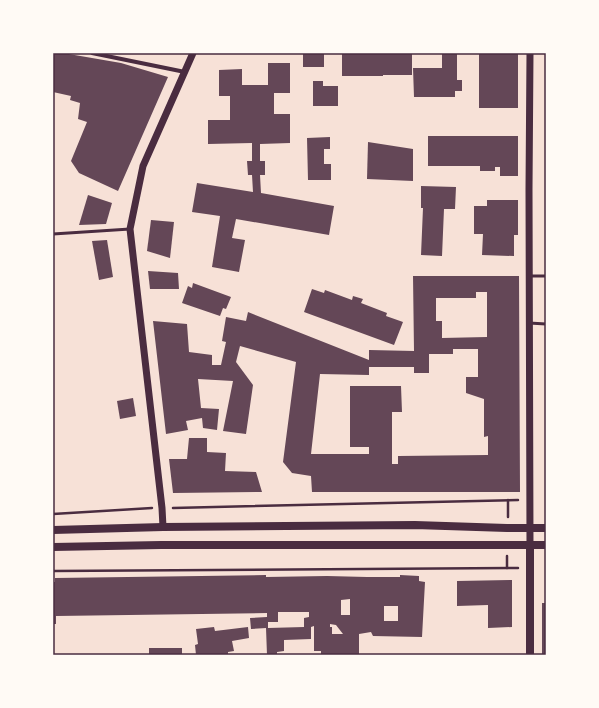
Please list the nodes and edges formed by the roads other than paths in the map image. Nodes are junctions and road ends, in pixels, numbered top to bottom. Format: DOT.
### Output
graph roads {
  1 [pos="92,53"];
  2 [pos="193,53"];
  3 [pos="530,53"];
  4 [pos="185,72"];
  5 [pos="130,229"];
  6 [pos="53,234"];
  7 [pos="529,276"];
  8 [pos="546,276"];
  9 [pos="529,323"];
  10 [pos="546,324"];
  11 [pos="163,527"];
  12 [pos="530,528"];
  13 [pos="546,528"];
  14 [pos="53,530"];
  15 [pos="530,545"];
  16 [pos="546,545"];
  17 [pos="53,547"];
  18 [pos="530,655"];
  1 -- 4 [label="street"];
  2 -- 4 [label="street"];
  3 -- 7 [label="street"];
  4 -- 5 [label="street"];
  5 -- 6 [label="lane"];
  5 -- 11 [label="street"];
  7 -- 8 [label="lane"];
  7 -- 9 [label="street"];
  9 -- 10 [label="lane"];
  9 -- 12 [label="street"];
  11 -- 12 [label="main road"];
  11 -- 14 [label="main road"];
  12 -- 13 [label="main road"];
  12 -- 15 [label="street"];
  15 -- 16 [label="main road"];
  15 -- 17 [label="main road"];
  15 -- 18 [label="main road"];
}
